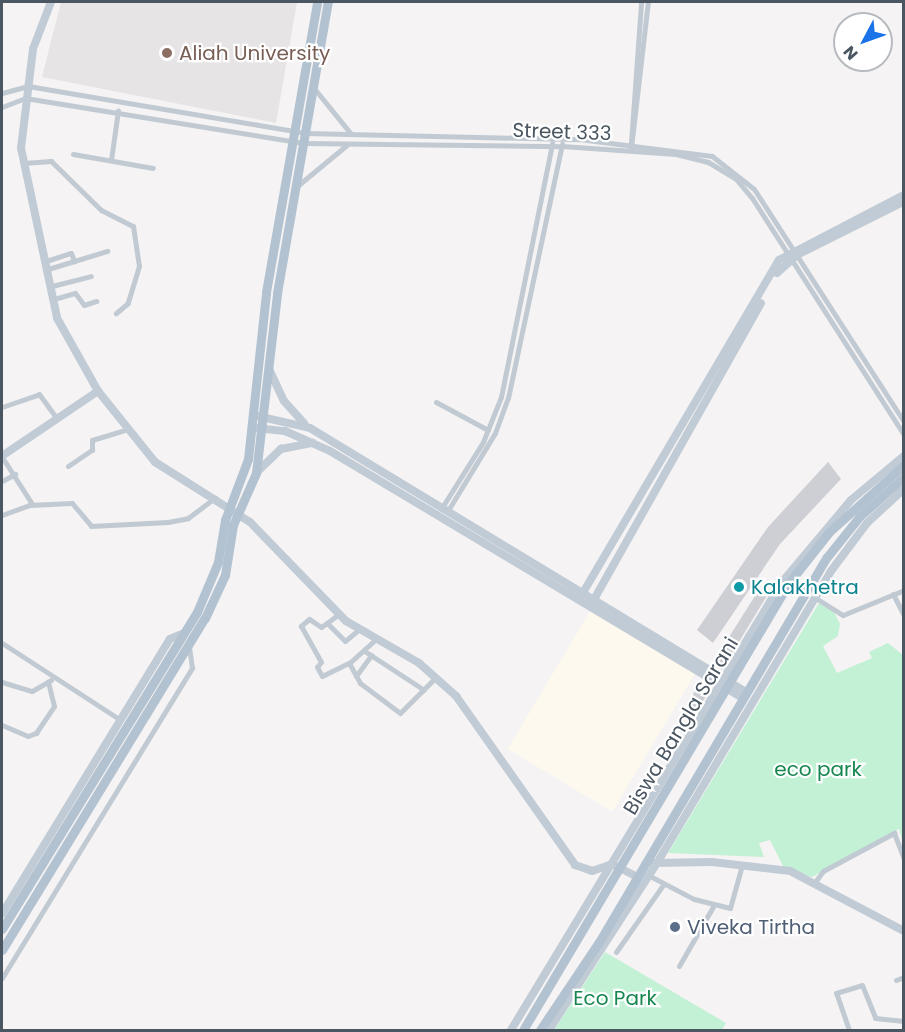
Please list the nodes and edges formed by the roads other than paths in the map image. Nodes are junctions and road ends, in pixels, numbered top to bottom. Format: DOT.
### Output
graph roads {
  1 [pos="51,2"];
  2 [pos="317,2"];
  3 [pos="328,2"];
  4 [pos="641,2"];
  5 [pos="648,2"];
  6 [pos="28,86"];
  7 [pos="313,87"];
  8 [pos="2,93"];
  9 [pos="25,98"];
  10 [pos="2,106"];
  11 [pos="118,110"];
  12 [pos="351,134"];
  13 [pos="292,137"];
  14 [pos="304,138"];
  15 [pos="553,138"];
  16 [pos="562,142"];
  17 [pos="348,144"];
  18 [pos="551,146"];
  19 [pos="633,146"];
  20 [pos="73,154"];
  21 [pos="111,160"];
  22 [pos="23,163"];
  23 [pos="153,168"];
  24 [pos="295,188"];
  25 [pos="903,195"];
  26 [pos="903,201"];
  27 [pos="106,251"];
  28 [pos="792,253"];
  29 [pos="47,265"];
  30 [pos="91,276"];
  31 [pos="52,285"];
  32 [pos="54,299"];
  33 [pos="96,301"];
  34 [pos="116,313"];
  35 [pos="269,369"];
  36 [pos="98,391"];
  37 [pos="436,402"];
  38 [pos="2,407"];
  39 [pos="253,416"];
  40 [pos="264,417"];
  41 [pos="57,419"];
  42 [pos="903,422"];
  43 [pos="252,427"];
  44 [pos="310,428"];
  45 [pos="263,429"];
  46 [pos="125,430"];
  47 [pos="488,430"];
  48 [pos="903,435"];
  49 [pos="313,443"];
  50 [pos="903,456"];
  51 [pos="2,457"];
  52 [pos="903,465"];
  53 [pos="68,466"];
  54 [pos="256,473"];
  55 [pos="15,474"];
  56 [pos="903,477"];
  57 [pos="2,480"];
  58 [pos="903,489"];
  59 [pos="216,497"];
  60 [pos="32,504"];
  61 [pos="234,511"];
  62 [pos="443,513"];
  63 [pos="2,515"];
  64 [pos="903,590"];
  65 [pos="893,594"];
  66 [pos="581,596"];
  67 [pos="814,597"];
  68 [pos="592,603"];
  69 [pos="339,614"];
  70 [pos="903,616"];
  71 [pos="327,623"];
  72 [pos="358,630"];
  73 [pos="182,634"];
  74 [pos="376,639"];
  75 [pos="2,643"];
  76 [pos="189,645"];
  77 [pos="368,653"];
  78 [pos="349,663"];
  79 [pos="356,676"];
  80 [pos="436,677"];
  81 [pos="55,678"];
  82 [pos="2,682"];
  83 [pos="48,682"];
  84 [pos="724,682"];
  85 [pos="424,690"];
  86 [pos="744,695"];
  87 [pos="119,719"];
  88 [pos="2,725"];
  89 [pos="903,859"];
  90 [pos="652,863"];
  91 [pos="615,865"];
  92 [pos="742,865"];
  93 [pos="648,875"];
  94 [pos="637,877"];
  95 [pos="815,882"];
  96 [pos="663,885"];
  97 [pos="714,905"];
  98 [pos="2,914"];
  99 [pos="2,929"];
  100 [pos="903,931"];
  101 [pos="2,950"];
  102 [pos="616,952"];
  103 [pos="679,966"];
  104 [pos="903,977"];
  105 [pos="2,978"];
  106 [pos="896,980"];
  107 [pos="903,1021"];
  108 [pos="511,1030"];
  109 [pos="523,1030"];
  110 [pos="540,1030"];
  111 [pos="549,1030"];
  112 [pos="849,1030"];
  1 -- 6 [label="street"];
  2 -- 13 [label="main road"];
  3 -- 7 [label="main road"];
  4 -- 19 [label="street"];
  5 -- 19 [label="street"];
  6 -- 8 [label="street"];
  6 -- 9 [label="street"];
  6 -- 13 [label="street"];
  7 -- 12 [label="street"];
  7 -- 14 [label="main road"];
  9 -- 10 [label="street"];
  9 -- 11 [label="street"];
  9 -- 22 [label="street"];
  11 -- 13 [label="street"];
  11 -- 21 [label="street"];
  12 -- 14 [label="street, Street 333"];
  12 -- 15 [label="street, Street 333"];
  13 -- 14 [label="street, Street 333"];
  13 -- 14 [label="street, Street 333"];
  13 -- 39 [label="main road"];
  14 -- 17 [label="street, Street 333"];
  14 -- 24 [label="main road"];
  15 -- 16 [label="street, Street 333"];
  15 -- 18 [label="street"];
  16 -- 18 [label="street, Street 333"];
  16 -- 19 [label="street, Street 333"];
  16 -- 62 [label="street"];
  17 -- 18 [label="street, Street 333"];
  17 -- 24 [label="street"];
  18 -- 47 [label="street"];
  19 -- 28 [label="street, Street 333"];
  20 -- 21 [label="street"];
  21 -- 23 [label="street"];
  22 -- 29 [label="street"];
  22 -- 34 [label="street"];
  24 -- 35 [label="main road"];
  25 -- 28 [label="street"];
  26 -- 28 [label="street"];
  27 -- 29 [label="street"];
  28 -- 42 [label="street, Street 333"];
  28 -- 48 [label="street, Street 333"];
  28 -- 66 [label="street"];
  28 -- 68 [label="street"];
  29 -- 31 [label="street"];
  30 -- 31 [label="street"];
  31 -- 32 [label="street"];
  32 -- 33 [label="street"];
  32 -- 36 [label="street"];
  35 -- 40 [label="main road"];
  35 -- 44 [label="street"];
  36 -- 41 [label="street"];
  36 -- 46 [label="street"];
  37 -- 47 [label="street"];
  38 -- 41 [label="street"];
  39 -- 40 [label="street"];
  39 -- 43 [label="main road"];
  40 -- 44 [label="street"];
  40 -- 45 [label="main road"];
  41 -- 51 [label="street"];
  43 -- 45 [label="street"];
  43 -- 61 [label="main road"];
  44 -- 62 [label="street"];
  45 -- 49 [label="street"];
  45 -- 54 [label="main road"];
  46 -- 53 [label="street"];
  46 -- 59 [label="street"];
  47 -- 62 [label="street"];
  49 -- 54 [label="street"];
  49 -- 62 [label="street"];
  50 -- 84 [label="street"];
  51 -- 55 [label="street"];
  52 -- 84 [label="main road, Biswa Bangla Sarani"];
  54 -- 61 [label="main road"];
  55 -- 57 [label="street"];
  55 -- 60 [label="street"];
  56 -- 86 [label="main road, Biswa Bangla Sarani"];
  58 -- 67 [label="street"];
  59 -- 60 [label="street"];
  59 -- 61 [label="street"];
  60 -- 63 [label="street"];
  61 -- 69 [label="street"];
  61 -- 73 [label="main road"];
  61 -- 76 [label="main road"];
  62 -- 66 [label="street"];
  64 -- 65 [label="street"];
  65 -- 67 [label="street"];
  65 -- 70 [label="street"];
  66 -- 68 [label="street"];
  67 -- 90 [label="street"];
  68 -- 84 [label="street"];
  69 -- 71 [label="street"];
  69 -- 72 [label="street"];
  71 -- 72 [label="street"];
  71 -- 78 [label="street"];
  72 -- 74 [label="street"];
  73 -- 87 [label="street"];
  73 -- 99 [label="main road"];
  74 -- 77 [label="street"];
  74 -- 80 [label="street"];
  75 -- 81 [label="street"];
  76 -- 101 [label="main road"];
  76 -- 105 [label="street"];
  77 -- 78 [label="street"];
  77 -- 79 [label="street"];
  77 -- 85 [label="street"];
  78 -- 79 [label="street"];
  79 -- 85 [label="street"];
  80 -- 85 [label="street"];
  80 -- 91 [label="street"];
  81 -- 83 [label="street"];
  81 -- 87 [label="street"];
  82 -- 83 [label="street"];
  83 -- 88 [label="street"];
  84 -- 86 [label="street"];
  84 -- 91 [label="main road, Biswa Bangla Sarani"];
  86 -- 90 [label="main road, Biswa Bangla Sarani"];
  87 -- 98 [label="street"];
  89 -- 95 [label="street"];
  90 -- 92 [label="street"];
  90 -- 93 [label="street"];
  90 -- 94 [label="main road, Biswa Bangla Sarani"];
  91 -- 94 [label="street"];
  91 -- 108 [label="street"];
  91 -- 109 [label="main road, Biswa Bangla Sarani"];
  92 -- 95 [label="street"];
  92 -- 97 [label="street"];
  93 -- 96 [label="street"];
  93 -- 111 [label="street"];
  94 -- 110 [label="main road, Biswa Bangla Sarani"];
  95 -- 100 [label="street"];
  96 -- 97 [label="street"];
  96 -- 102 [label="street"];
  97 -- 103 [label="street"];
  104 -- 106 [label="street"];
  107 -- 112 [label="street"];
}
